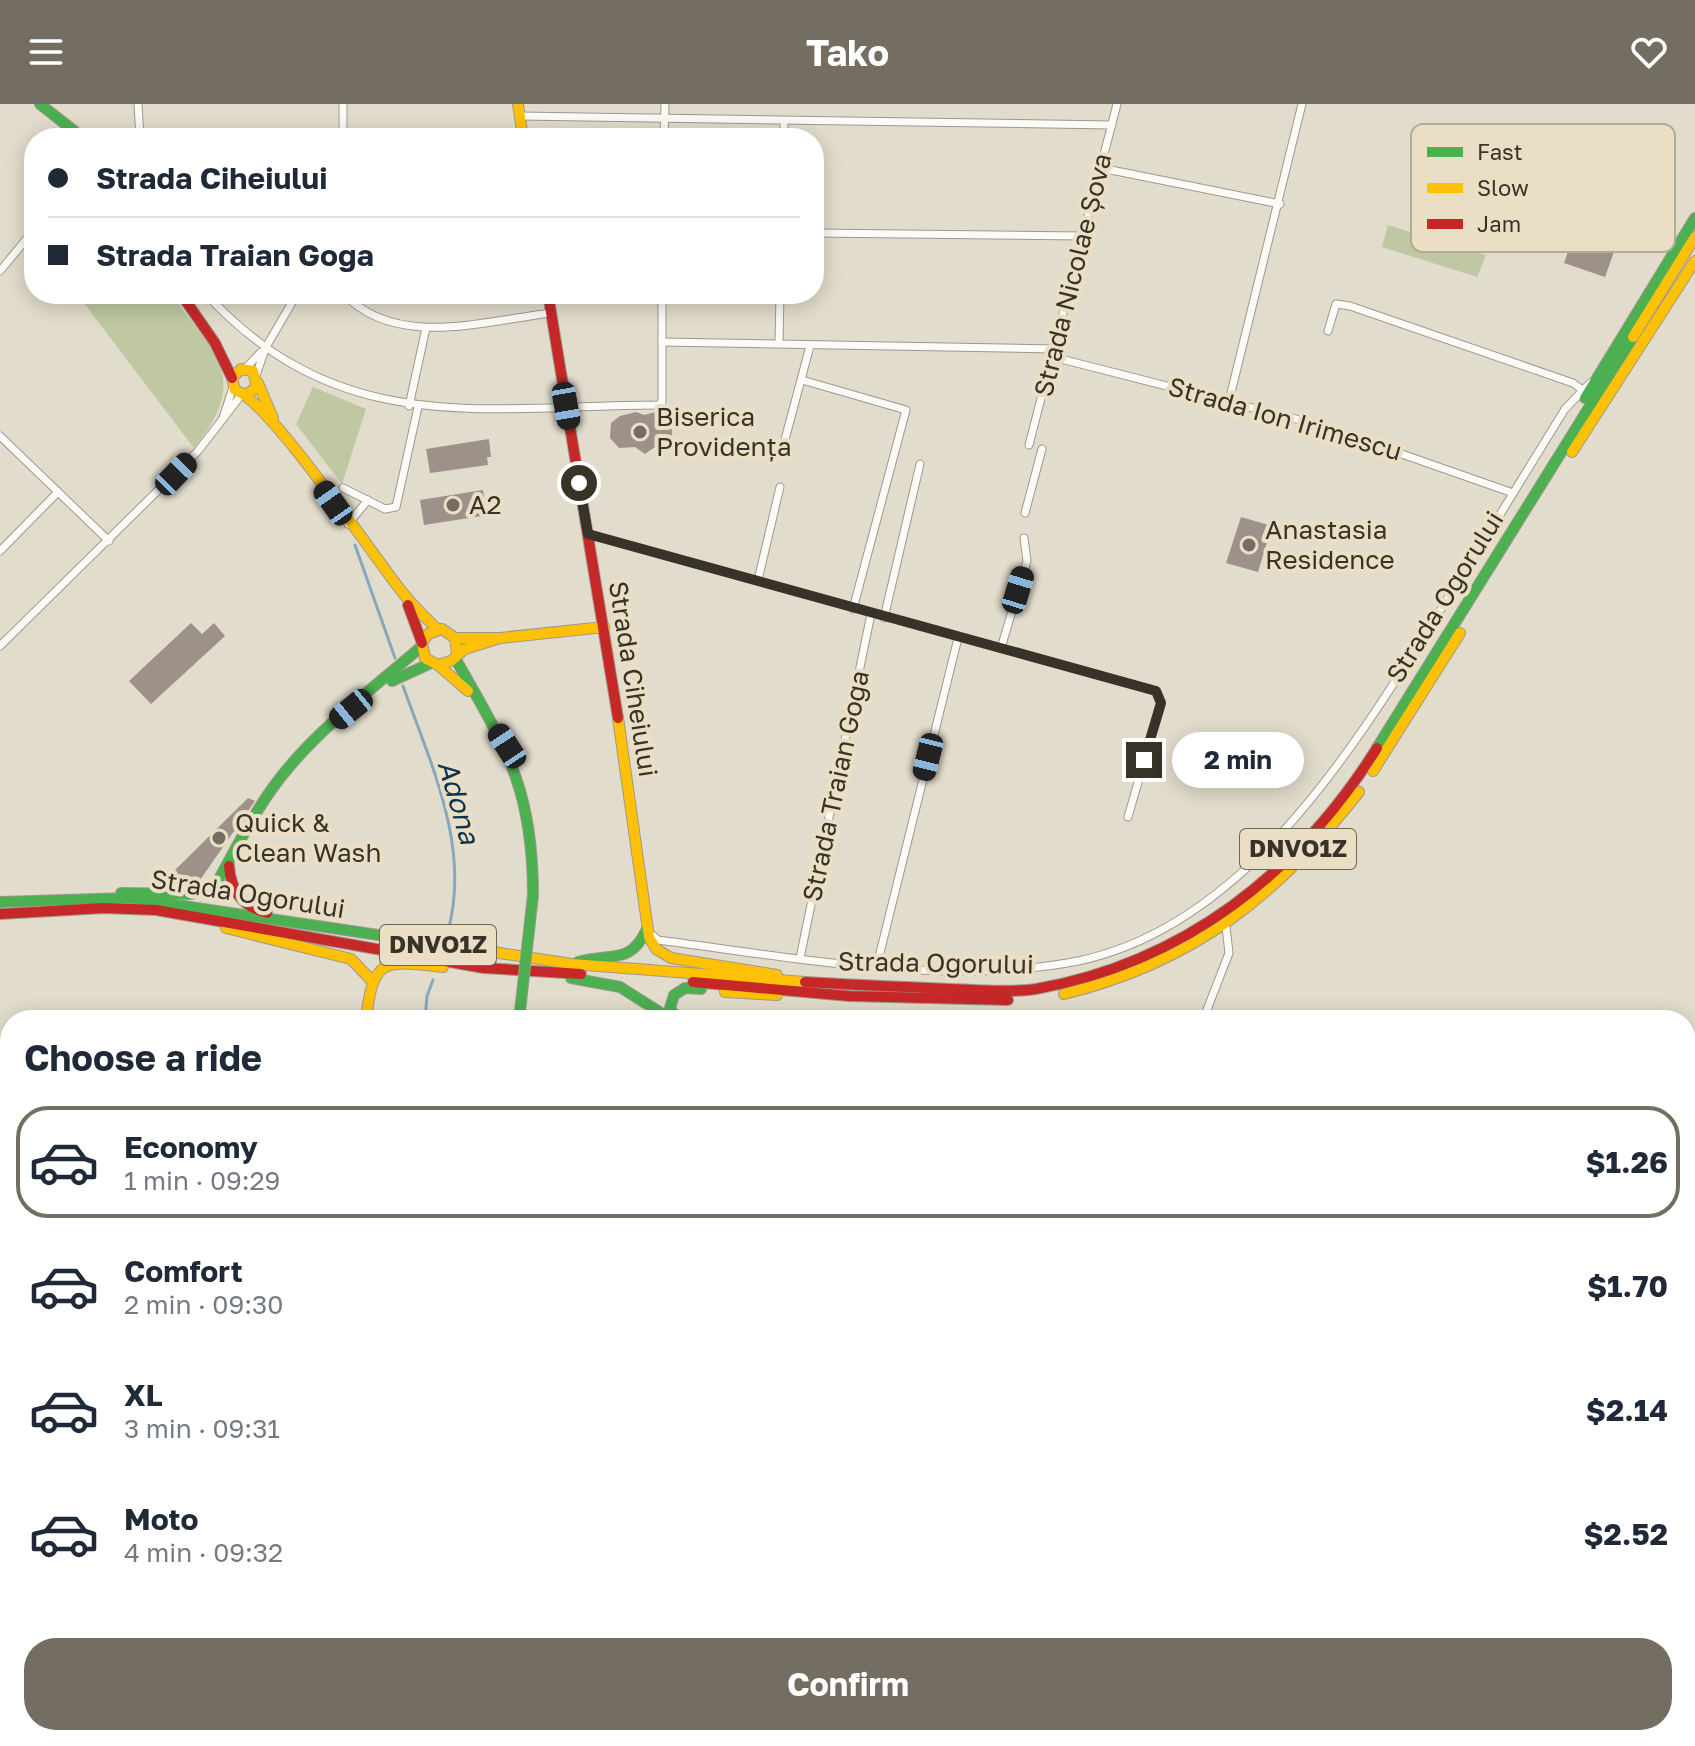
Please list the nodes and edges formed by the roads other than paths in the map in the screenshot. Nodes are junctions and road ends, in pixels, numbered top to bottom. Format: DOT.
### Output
graph roads {
  1 [pos="40,104"];
  2 [pos="138,104"];
  3 [pos="343,104"];
  4 [pos="665,104"];
  5 [pos="1117,104"];
  6 [pos="1302,104"];
  7 [pos="519,110"];
  8 [pos="664,119"];
  9 [pos="784,121"];
  10 [pos="1112,125"];
  11 [pos="70,128"];
  12 [pos="139,128"];
  13 [pos="343,128"];
  14 [pos="664,128"];
  15 [pos="784,128"];
  16 [pos="1101,168"];
  17 [pos="1280,204"];
  18 [pos="1695,218"];
  19 [pos="824,233"];
  20 [pos="1084,236"];
  21 [pos="1695,237"];
  22 [pos="24,242"];
  23 [pos="1675,250"];
  24 [pos="1674,252"];
  25 [pos="1695,261"];
  26 [pos="0,271"];
  27 [pos="1695,278"];
  28 [pos="188,304"];
  29 [pos="217,304"];
  30 [pos="291,304"];
  31 [pos="353,304"];
  32 [pos="550,304"];
  33 [pos="662,304"];
  34 [pos="780,304"];
  35 [pos="551,313"];
  36 [pos="426,328"];
  37 [pos="1328,331"];
  38 [pos="662,342"];
  39 [pos="215,343"];
  40 [pos="779,343"];
  41 [pos="810,346"];
  42 [pos="266,347"];
  43 [pos="1054,353"];
  44 [pos="243,369"];
  45 [pos="257,379"];
  46 [pos="802,380"];
  47 [pos="233,382"];
  48 [pos="1593,382"];
  49 [pos="1581,389"];
  50 [pos="244,394"];
  51 [pos="1610,395"];
  52 [pos="1229,401"];
  53 [pos="566,406"];
  54 [pos="414,407"];
  55 [pos="221,424"];
  56 [pos="277,427"];
  57 [pos="0,436"];
  58 [pos="1029,445"];
  59 [pos="783,447"];
  60 [pos="1042,449"];
  61 [pos="1561,453"];
  62 [pos="920,464"];
  63 [pos="780,487"];
  64 [pos="343,488"];
  65 [pos="58,492"];
  66 [pos="1513,493"];
  67 [pos="368,500"];
  68 [pos="1025,513"];
  69 [pos="348,524"];
  70 [pos="588,534"];
  71 [pos="1024,538"];
  72 [pos="109,541"];
  73 [pos="0,551"];
  74 [pos="758,580"];
  75 [pos="402,592"];
  76 [pos="853,609"];
  77 [pos="871,614"];
  78 [pos="884,618"];
  79 [pos="604,627"];
  80 [pos="437,629"];
  81 [pos="455,638"];
  82 [pos="500,638"];
  83 [pos="958,638"];
  84 [pos="422,645"];
  85 [pos="0,646"];
  86 [pos="1001,648"];
  87 [pos="456,655"];
  88 [pos="434,664"];
  89 [pos="376,689"];
  90 [pos="478,700"];
  91 [pos="1128,817"];
  92 [pos="229,864"];
  93 [pos="103,897"];
  94 [pos="0,902"];
  95 [pos="0,914"];
  96 [pos="206,918"];
  97 [pos="1226,927"];
  98 [pos="647,929"];
  99 [pos="345,932"];
  100 [pos="800,958"];
  101 [pos="572,964"];
  102 [pos="877,965"];
  103 [pos="484,968"];
  104 [pos="534,971"];
  105 [pos="790,979"];
  106 [pos="371,980"];
  107 [pos="804,992"];
  108 [pos="367,1010"];
  109 [pos="520,1010"];
  110 [pos="658,1010"];
  111 [pos="672,1010"];
  112 [pos="1207,1010"];
  1 -- 11 [label="main road"];
  2 -- 12 [label="street"];
  3 -- 13 [label="street"];
  4 -- 8 [label="street"];
  5 -- 10 [label="street, Strada Nicolae Șova"];
  6 -- 17 [label="street"];
  7 -- 8 [label="street"];
  8 -- 9 [label="street"];
  8 -- 14 [label="street"];
  9 -- 10 [label="street"];
  9 -- 15 [label="street"];
  10 -- 16 [label="street, Strada Nicolae Șova"];
  16 -- 17 [label="street"];
  16 -- 20 [label="street, Strada Nicolae Șova"];
  17 -- 52 [label="street"];
  18 -- 23 [label="main road"];
  19 -- 20 [label="street"];
  20 -- 43 [label="street, Strada Nicolae Șova"];
  21 -- 61 [label="main road, Strada Ogorului / DNVO1Z"];
  22 -- 26 [label="street"];
  24 -- 48 [label="main road"];
  25 -- 51 [label="main road, Strada Ogorului / DNVO1Z"];
  27 -- 51 [label="main road"];
  28 -- 39 [label="main road"];
  29 -- 42 [label="street"];
  30 -- 42 [label="street"];
  31 -- 36 [label="street"];
  32 -- 35 [label="main road, Strada Ciheiului"];
  33 -- 38 [label="street"];
  34 -- 40 [label="street"];
  35 -- 36 [label="street"];
  35 -- 53 [label="main road, Strada Ciheiului"];
  36 -- 54 [label="street"];
  37 -- 49 [label="street"];
  38 -- 40 [label="street, Strada Ion Irimescu"];
  38 -- 53 [label="street"];
  39 -- 44 [label="main road"];
  39 -- 47 [label="main road"];
  40 -- 41 [label="street, Strada Ion Irimescu"];
  41 -- 43 [label="street, Strada Ion Irimescu"];
  41 -- 46 [label="street"];
  42 -- 44 [label="street"];
  42 -- 45 [label="street"];
  42 -- 54 [label="street"];
  43 -- 52 [label="street, Strada Ion Irimescu"];
  43 -- 58 [label="street, Strada Nicolae Șova"];
  44 -- 45 [label="main road"];
  44 -- 47 [label="main road"];
  45 -- 50 [label="main road"];
  45 -- 56 [label="main road"];
  46 -- 59 [label="street"];
  46 -- 76 [label="street"];
  47 -- 50 [label="main road"];
  47 -- 55 [label="street"];
  48 -- 49 [label="street"];
  48 -- 61 [label="main road"];
  49 -- 66 [label="street"];
  50 -- 55 [label="street"];
  50 -- 56 [label="main road"];
  51 -- 97 [label="main road, Strada Ogorului / DNVO1Z"];
  52 -- 66 [label="street, Strada Ion Irimescu"];
  53 -- 54 [label="street"];
  53 -- 70 [label="main road, Strada Ciheiului"];
  54 -- 67 [label="street"];
  55 -- 72 [label="street"];
  56 -- 69 [label="main road"];
  57 -- 65 [label="street"];
  60 -- 68 [label="street"];
  61 -- 105 [label="main road, Strada Ogorului / DNVO1Z"];
  62 -- 78 [label="street"];
  63 -- 74 [label="street"];
  64 -- 67 [label="street"];
  65 -- 72 [label="street"];
  65 -- 73 [label="street"];
  66 -- 102 [label="street"];
  67 -- 69 [label="street"];
  69 -- 75 [label="main road"];
  70 -- 74 [label="street"];
  70 -- 79 [label="main road, Strada Ciheiului"];
  71 -- 86 [label="street"];
  72 -- 85 [label="street"];
  74 -- 76 [label="street"];
  75 -- 80 [label="main road"];
  75 -- 84 [label="main road"];
  76 -- 77 [label="street"];
  77 -- 78 [label="street"];
  77 -- 100 [label="street, Strada Traian Goga"];
  78 -- 83 [label="street"];
  79 -- 82 [label="main road"];
  79 -- 98 [label="main road, Strada Ciheiului"];
  80 -- 81 [label="main road"];
  80 -- 84 [label="main road"];
  81 -- 82 [label="main road"];
  81 -- 87 [label="main road"];
  82 -- 87 [label="main road"];
  83 -- 86 [label="street"];
  83 -- 102 [label="street"];
  84 -- 88 [label="main road"];
  84 -- 89 [label="main road"];
  86 -- 91 [label="street"];
  87 -- 88 [label="main road"];
  87 -- 90 [label="main road"];
  88 -- 89 [label="main road"];
  88 -- 90 [label="main road"];
  89 -- 92 [label="main road"];
  90 -- 109 [label="main road, bridge"];
  92 -- 93 [label="main road"];
  92 -- 99 [label="main road"];
  93 -- 94 [label="main road, Strada Ogorului / DNVO1Z"];
  93 -- 99 [label="main road, Strada Ogorului / DNVO1Z"];
  95 -- 96 [label="main road, Strada Ogorului / DNVO1Z"];
  96 -- 103 [label="main road, Strada Ogorului / DNVO1Z"];
  96 -- 106 [label="main road"];
  97 -- 107 [label="main road, Strada Ogorului / DNVO1Z"];
  97 -- 112 [label="street"];
  98 -- 100 [label="street"];
  98 -- 101 [label="main road"];
  98 -- 105 [label="main road"];
  99 -- 101 [label="main road, Strada Ogorului / DNVO1Z"];
  100 -- 102 [label="street"];
  101 -- 105 [label="main road, Strada Ogorului / DNVO1Z"];
  103 -- 104 [label="main road, Strada Ogorului / DNVO1Z"];
  103 -- 106 [label="main road"];
  104 -- 107 [label="main road, Strada Ogorului / DNVO1Z"];
  104 -- 110 [label="main road"];
  106 -- 108 [label="main road"];
  107 -- 111 [label="main road"];
}
